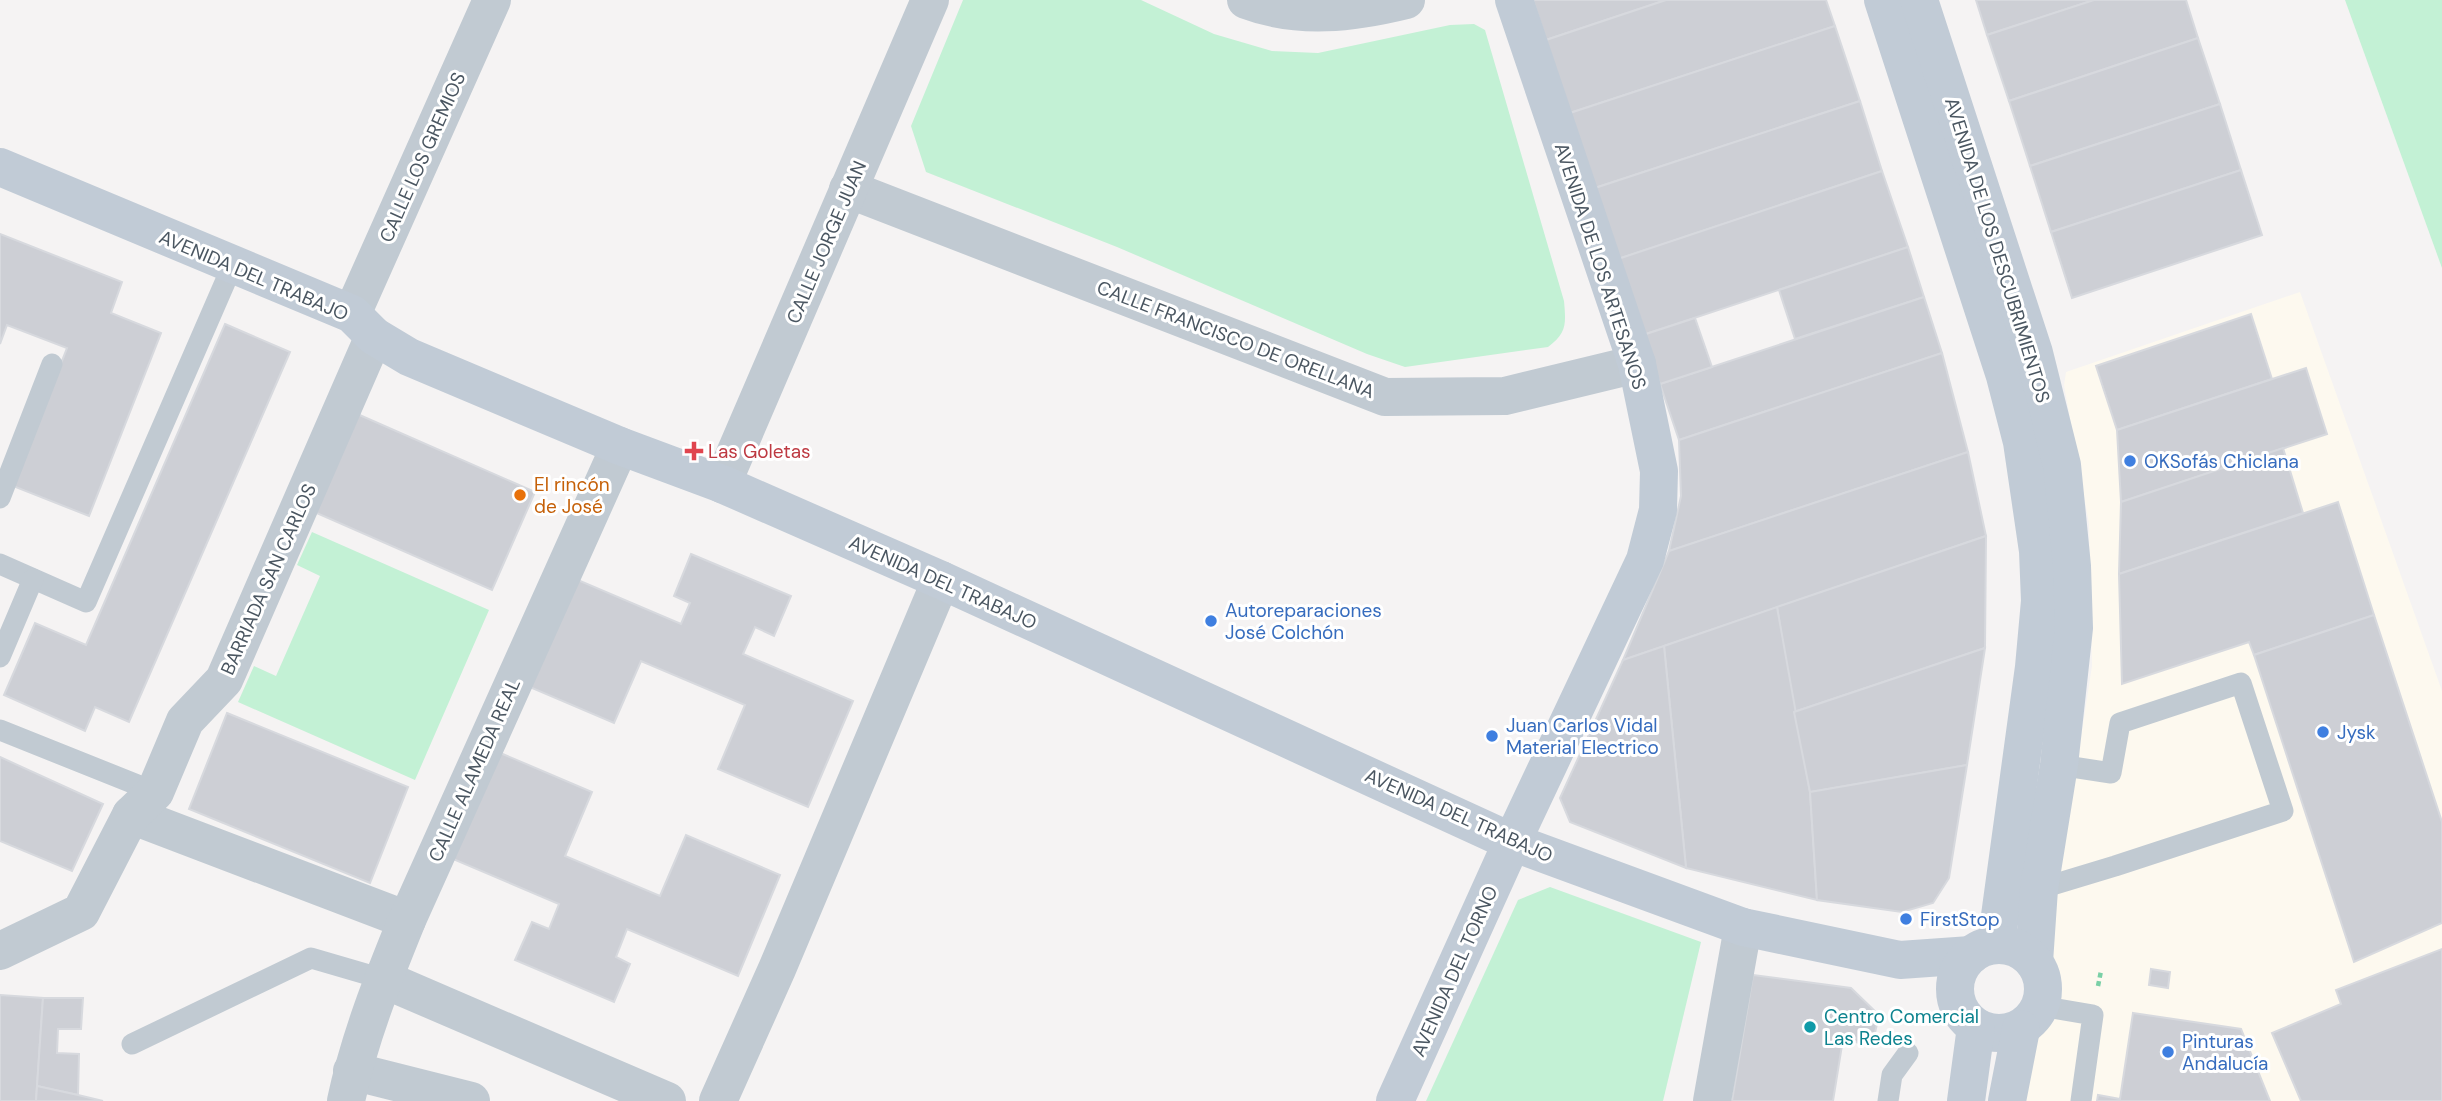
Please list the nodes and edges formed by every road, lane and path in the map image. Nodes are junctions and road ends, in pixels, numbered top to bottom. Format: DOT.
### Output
graph roads {
  1 [pos="492,0"];
  2 [pos="930,0"];
  3 [pos="1246,0"];
  4 [pos="1406,0"];
  5 [pos="1514,0"];
  6 [pos="1883,0"];
  7 [pos="1919,0"];
  8 [pos="0,167"];
  9 [pos="848,189"];
  10 [pos="233,264"];
  11 [pos="363,325"];
  12 [pos="1636,364"];
  13 [pos="52,365"];
  14 [pos="620,446"];
  15 [pos="722,484"];
  16 [pos="0,498"];
  17 [pos="0,564"];
  18 [pos="33,579"];
  19 [pos="941,580"];
  20 [pos="0,657"];
  21 [pos="0,730"];
  22 [pos="2059,765"];
  23 [pos="143,803"];
  24 [pos="1512,842"];
  25 [pos="2039,889"];
  26 [pos="407,920"];
  27 [pos="1743,927"];
  28 [pos="1983,950"];
  29 [pos="0,951"];
  30 [pos="1900,960"];
  31 [pos="2034,962"];
  32 [pos="383,979"];
  33 [pos="1967,1016"];
  34 [pos="2030,1017"];
  35 [pos="132,1044"];
  36 [pos="1908,1053"];
  37 [pos="349,1086"];
  38 [pos="471,1101"];
  39 [pos="667,1101"];
  40 [pos="718,1101"];
  41 [pos="1395,1101"];
  42 [pos="1712,1101"];
  43 [pos="1888,1101"];
  44 [pos="1966,1101"];
  45 [pos="2007,1101"];
  46 [pos="2081,1101"];
  1 -- 11 [label="street, CALLE LOS GREMIOS"];
  2 -- 9 [label="street, CALLE JORGE JUAN"];
  3 -- 4 [label="street"];
  5 -- 12 [label="street, AVENIDA DE LOS ARTESANOS"];
  6 -- 28 [label="street, AVENIDA DE LOS DESCUBRIMIENTOS"];
  7 -- 22 [label="street, AVENIDA DE LOS DESCUBRIMIENTOS"];
  8 -- 10 [label="street, AVENIDA DEL TRABAJO"];
  9 -- 12 [label="street, CALLE FRANCISCO DE ORELLANA"];
  9 -- 15 [label="street, CALLE JORGE JUAN"];
  10 -- 11 [label="street, AVENIDA DEL TRABAJO"];
  10 -- 18 [label="lane"];
  11 -- 14 [label="street, AVENIDA DEL TRABAJO"];
  11 -- 23 [label="street, BARRIADA SAN CARLOS"];
  12 -- 24 [label="street, AVENIDA DE LOS ARTESANOS"];
  13 -- 16 [label="lane"];
  14 -- 15 [label="street, AVENIDA DEL TRABAJO"];
  14 -- 26 [label="street, CALLE ALAMEDA REAL"];
  15 -- 19 [label="street, AVENIDA DEL TRABAJO"];
  17 -- 18 [label="lane"];
  18 -- 20 [label="lane"];
  19 -- 24 [label="street, AVENIDA DEL TRABAJO"];
  19 -- 40 [label="street"];
  21 -- 23 [label="lane"];
  22 -- 25 [label="street, AVENIDA DE LOS DESCUBRIMIENTOS"];
  22 -- 25 [label="lane"];
  23 -- 26 [label="street"];
  23 -- 29 [label="street, BARRIADA SAN CARLOS"];
  24 -- 27 [label="street, AVENIDA DEL TRABAJO"];
  24 -- 41 [label="street, AVENIDA DEL TORNO"];
  25 -- 31 [label="street, AVENIDA DE LOS DESCUBRIMIENTOS"];
  26 -- 32 [label="street, CALLE ALAMEDA REAL"];
  27 -- 30 [label="street, AVENIDA DEL TRABAJO"];
  27 -- 42 [label="street"];
  28 -- 30 [label="street"];
  28 -- 31 [label="street"];
  28 -- 33 [label="street"];
  30 -- 33 [label="street"];
  31 -- 34 [label="street"];
  32 -- 35 [label="lane"];
  32 -- 37 [label="street, CALLE ALAMEDA REAL"];
  32 -- 39 [label="street"];
  33 -- 34 [label="street"];
  33 -- 44 [label="street"];
  34 -- 45 [label="street"];
  34 -- 46 [label="lane"];
  36 -- 43 [label="lane"];
  37 -- 38 [label="street"];
}
